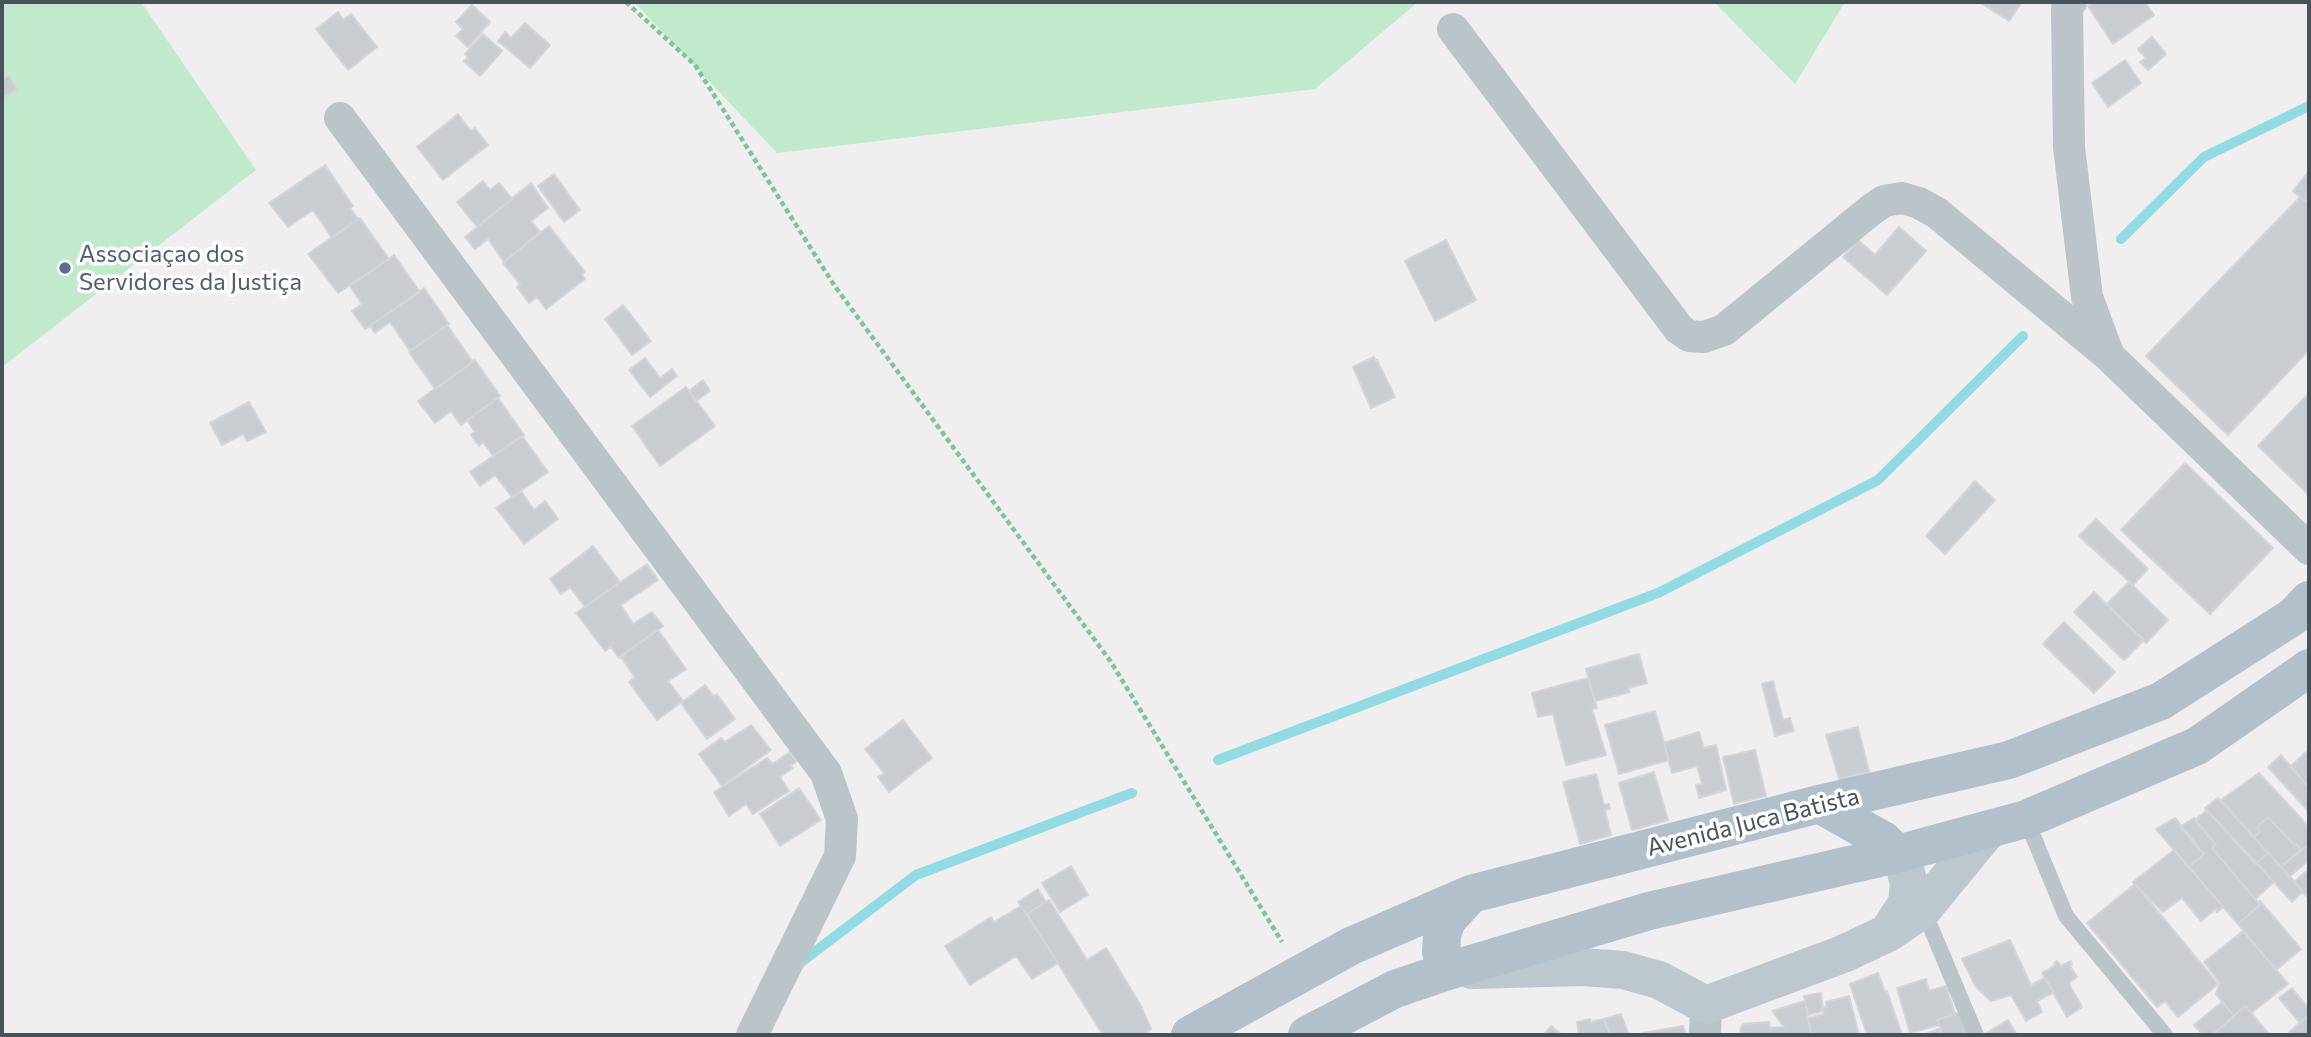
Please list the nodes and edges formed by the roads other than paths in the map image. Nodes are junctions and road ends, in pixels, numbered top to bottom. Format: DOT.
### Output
graph roads {
  1 [pos="2071,2"];
  2 [pos="1453,29"];
  3 [pos="340,118"];
  4 [pos="2109,356"];
  5 [pos="2309,549"];
  6 [pos="2309,600"];
  7 [pos="2309,668"];
  8 [pos="1819,804"];
  9 [pos="2026,820"];
  10 [pos="1988,830"];
  11 [pos="1897,854"];
  12 [pos="1471,894"];
  13 [pos="1923,909"];
  14 [pos="1888,933"];
  15 [pos="1448,971"];
  16 [pos="1705,1020"];
  17 [pos="752,1035"];
  18 [pos="1189,1035"];
  19 [pos="1307,1035"];
  20 [pos="1976,1035"];
  21 [pos="2165,1035"];
  1 -- 4 [label="street"];
  2 -- 4 [label="street"];
  3 -- 17 [label="street"];
  4 -- 5 [label="street"];
  6 -- 8 [label="main road, Avenida Juca Batista"];
  7 -- 9 [label="main road"];
  8 -- 11 [label="main road"];
  8 -- 12 [label="main road, Avenida Juca Batista"];
  9 -- 10 [label="main road"];
  9 -- 21 [label="lane"];
  10 -- 11 [label="main road"];
  10 -- 13 [label="street"];
  11 -- 14 [label="street"];
  11 -- 15 [label="main road"];
  12 -- 15 [label="main road"];
  12 -- 18 [label="main road, Avenida Juca Batista"];
  13 -- 14 [label="street"];
  13 -- 20 [label="lane"];
  14 -- 16 [label="street"];
  15 -- 16 [label="street"];
  15 -- 19 [label="main road"];
}
